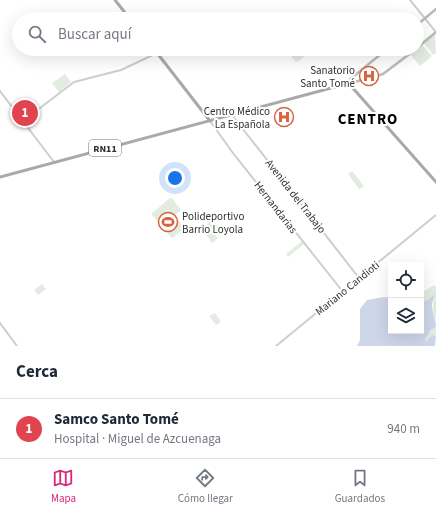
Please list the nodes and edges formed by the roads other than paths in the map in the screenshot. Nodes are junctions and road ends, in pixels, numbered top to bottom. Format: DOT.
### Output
graph roads {
  1 [pos="115,0"];
  2 [pos="410,0"];
  3 [pos="436,10"];
  4 [pos="124,12"];
  5 [pos="420,12"];
  6 [pos="425,18"];
  7 [pos="436,32"];
  8 [pos="424,42"];
  9 [pos="149,56"];
  10 [pos="160,56"];
  11 [pos="379,56"];
  12 [pos="406,56"];
  13 [pos="348,82"];
  14 [pos="0,91"];
  15 [pos="198,106"];
  16 [pos="232,115"];
  17 [pos="206,116"];
  18 [pos="23,121"];
  19 [pos="210,121"];
  20 [pos="202,123"];
  21 [pos="54,162"];
  22 [pos="0,177"];
  23 [pos="436,182"];
  24 [pos="436,215"];
  25 [pos="360,278"];
  26 [pos="343,292"];
  27 [pos="0,323"];
  28 [pos="17,346"];
  29 [pos="276,346"];
  1 -- 4 [label="main road"];
  2 -- 5 [label="street"];
  3 -- 6 [label="main road"];
  6 -- 7 [label="street"];
  7 -- 8 [label="main road"];
  9 -- 18 [label="street"];
  10 -- 15 [label="main road"];
  11 -- 13 [label="main road"];
  12 -- 13 [label="main road"];
  13 -- 16 [label="main road, RN11"];
  13 -- 23 [label="main road"];
  14 -- 18 [label="street"];
  15 -- 17 [label="main road"];
  15 -- 19 [label="main road"];
  16 -- 19 [label="main road, RN11"];
  16 -- 25 [label="street, Avenida del Trabajo"];
  17 -- 19 [label="main road"];
  17 -- 20 [label="main road"];
  18 -- 21 [label="street"];
  19 -- 20 [label="main road, RN11"];
  19 -- 26 [label="street, Hernandarias"];
  20 -- 21 [label="main road, RN11"];
  21 -- 22 [label="main road, RN11"];
  24 -- 25 [label="street, Mariano Candioti"];
  25 -- 26 [label="street, Mariano Candioti"];
  26 -- 29 [label="street, Mariano Candioti"];
  27 -- 28 [label="street"];
}
